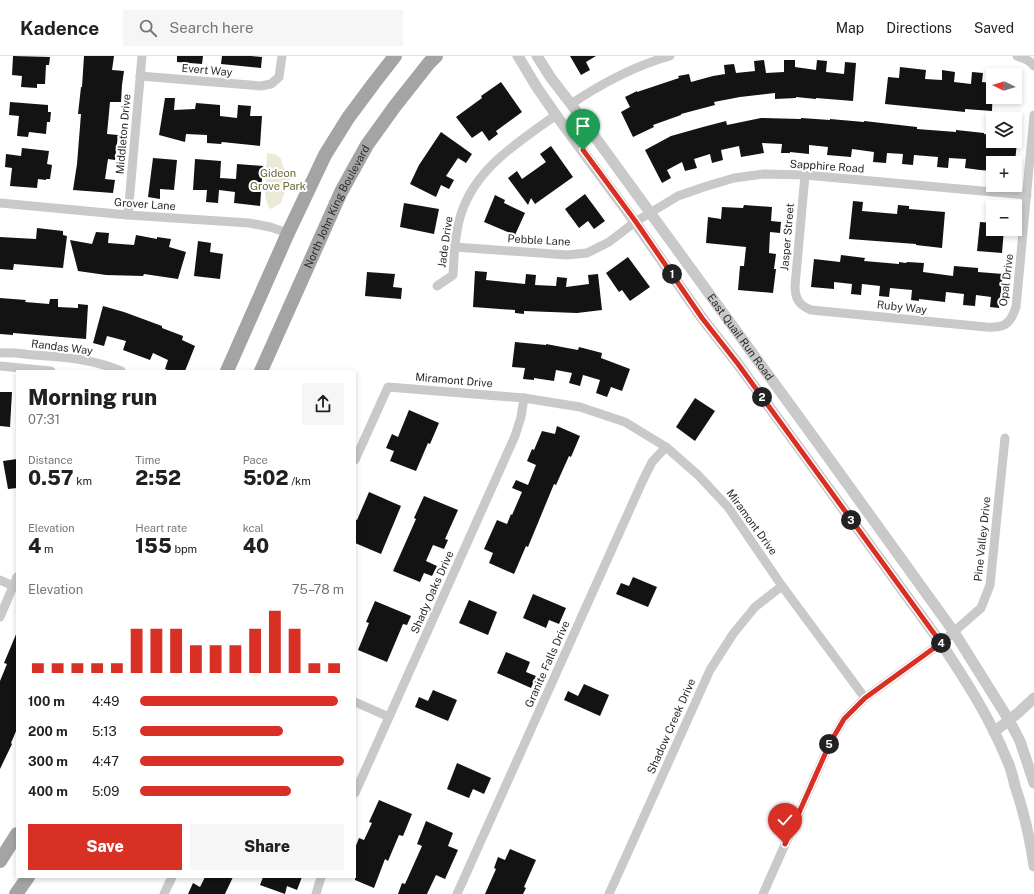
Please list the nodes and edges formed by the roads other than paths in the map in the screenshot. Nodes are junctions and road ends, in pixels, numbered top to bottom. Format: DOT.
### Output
graph roads {
  1 [pos="142,56"];
  2 [pos="282,56"];
  3 [pos="396,56"];
  4 [pos="436,56"];
  5 [pos="518,56"];
  6 [pos="537,56"];
  7 [pos="670,56"];
  8 [pos="1017,56"];
  9 [pos="1034,66"];
  10 [pos="140,76"];
  11 [pos="571,104"];
  12 [pos="556,115"];
  13 [pos="1034,115"];
  14 [pos="805,175"];
  15 [pos="1027,196"];
  16 [pos="0,203"];
  17 [pos="650,213"];
  18 [pos="128,215"];
  19 [pos="636,222"];
  20 [pos="288,233"];
  21 [pos="455,247"];
  22 [pos="437,286"];
  23 [pos="799,301"];
  24 [pos="1006,324"];
  25 [pos="0,353"];
  26 [pos="0,366"];
  27 [pos="40,370"];
  28 [pos="118,370"];
  29 [pos="227,370"];
  30 [pos="261,370"];
  31 [pos="524,398"];
  32 [pos="1005,438"];
  33 [pos="666,447"];
  34 [pos="356,458"];
  35 [pos="0,580"];
  36 [pos="15,582"];
  37 [pos="782,586"];
  38 [pos="0,618"];
  39 [pos="954,632"];
  40 [pos="941,643"];
  41 [pos="865,698"];
  42 [pos="1034,698"];
  43 [pos="356,702"];
  44 [pos="389,717"];
  45 [pos="1009,720"];
  46 [pos="994,732"];
  47 [pos="1034,783"];
  48 [pos="356,791"];
  49 [pos="16,836"];
  50 [pos="0,861"];
  51 [pos="1034,866"];
  52 [pos="27,878"];
  53 [pos="172,878"];
  54 [pos="321,878"];
  55 [pos="16,894"];
  56 [pos="164,894"];
  57 [pos="316,894"];
  58 [pos="457,894"];
  59 [pos="609,894"];
  60 [pos="763,894"];
  1 -- 10 [label="street, Middleton Drive"];
  2 -- 10 [label="street, Evert Way"];
  3 -- 20 [label="main road"];
  4 -- 30 [label="main road, North John King Boulevard"];
  5 -- 12 [label="street, East Quail Run Road"];
  6 -- 11 [label="street, East Quail Run Road"];
  7 -- 11 [label="street"];
  8 -- 9 [label="street"];
  10 -- 18 [label="street, Middleton Drive"];
  11 -- 17 [label="street, East Quail Run Road"];
  12 -- 19 [label="street, East Quail Run Road"];
  12 -- 21 [label="street, Jade Drive"];
  13 -- 15 [label="street, Opal Drive"];
  14 -- 15 [label="street, Sapphire Road"];
  14 -- 17 [label="street, Sapphire Road"];
  14 -- 23 [label="street, Jasper Street"];
  15 -- 24 [label="street, Opal Drive"];
  16 -- 18 [label="street, Grover Lane"];
  17 -- 19 [label="street, Sapphire Road"];
  17 -- 39 [label="street, East Quail Run Road"];
  18 -- 20 [label="street, Grover Lane"];
  19 -- 21 [label="street, Pebble Lane"];
  19 -- 40 [label="street, East Quail Run Road"];
  20 -- 29 [label="main road"];
  21 -- 22 [label="street, Jade Drive"];
  23 -- 24 [label="street, Ruby Way"];
  25 -- 28 [label="street, Randas Way"];
  26 -- 27 [label="street"];
  31 -- 33 [label="street, Miramont Drive"];
  31 -- 34 [label="street, Miramont Drive"];
  31 -- 44 [label="street, Shady Oaks Drive"];
  32 -- 39 [label="street, Pine Valley Drive"];
  33 -- 37 [label="street, Miramont Drive"];
  33 -- 58 [label="street, Granite Falls Drive"];
  35 -- 36 [label="street"];
  36 -- 38 [label="street"];
  37 -- 41 [label="street, Miramont Drive"];
  37 -- 59 [label="street, Shadow Creek Drive"];
  39 -- 40 [label="street, Pine Valley Drive"];
  39 -- 45 [label="street, East Quail Run Road"];
  40 -- 41 [label="street, Pine Valley Drive"];
  40 -- 46 [label="street, East Quail Run Road"];
  41 -- 60 [label="street, Pine Valley Drive"];
  42 -- 45 [label="street"];
  43 -- 44 [label="street"];
  44 -- 48 [label="street, Shady Oaks Drive"];
  45 -- 46 [label="street"];
  45 -- 47 [label="street, East Quail Run Road"];
  46 -- 51 [label="street, East Quail Run Road"];
  49 -- 50 [label="main road"];
  52 -- 55 [label="main road"];
  53 -- 56 [label="street"];
  54 -- 57 [label="street"];
}
